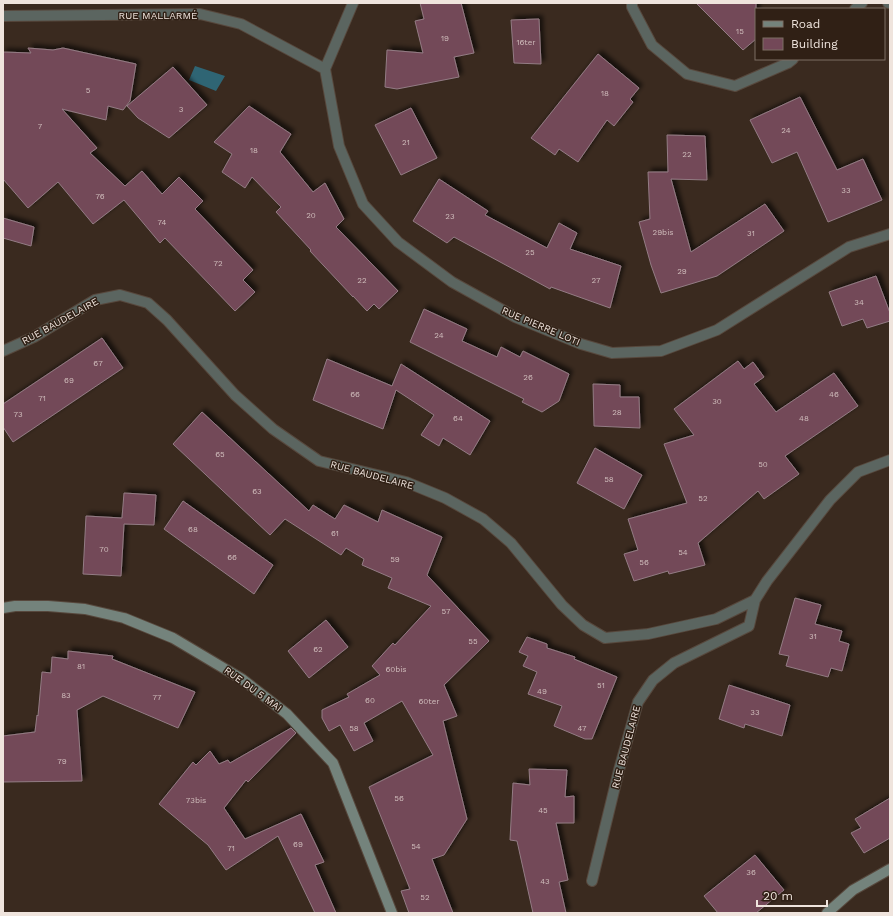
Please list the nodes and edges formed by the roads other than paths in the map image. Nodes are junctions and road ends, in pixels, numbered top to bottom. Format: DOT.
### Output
graph roads {
  1 [pos="353,3"];
  2 [pos="632,3"];
  3 [pos="3,16"];
  4 [pos="792,60"];
  5 [pos="325,69"];
  6 [pos="890,234"];
  7 [pos="3,351"];
  8 [pos="890,460"];
  9 [pos="755,600"];
  10 [pos="3,608"];
  11 [pos="890,868"];
  12 [pos="592,881"];
  13 [pos="392,913"];
  14 [pos="827,913"];
  1 -- 5 [label="street"];
  2 -- 4 [label="street"];
  3 -- 5 [label="street, RUE MALLARMÉ"];
  5 -- 6 [label="street, RUE PIERRE LOTI"];
  7 -- 9 [label="street, RUE BAUDELAIRE"];
  8 -- 9 [label="street, RUE BAUDELAIRE"];
  9 -- 12 [label="street, RUE BAUDELAIRE"];
  10 -- 13 [label="main road, RUE DU 5 MAI"];
  11 -- 14 [label="main road"];
}
